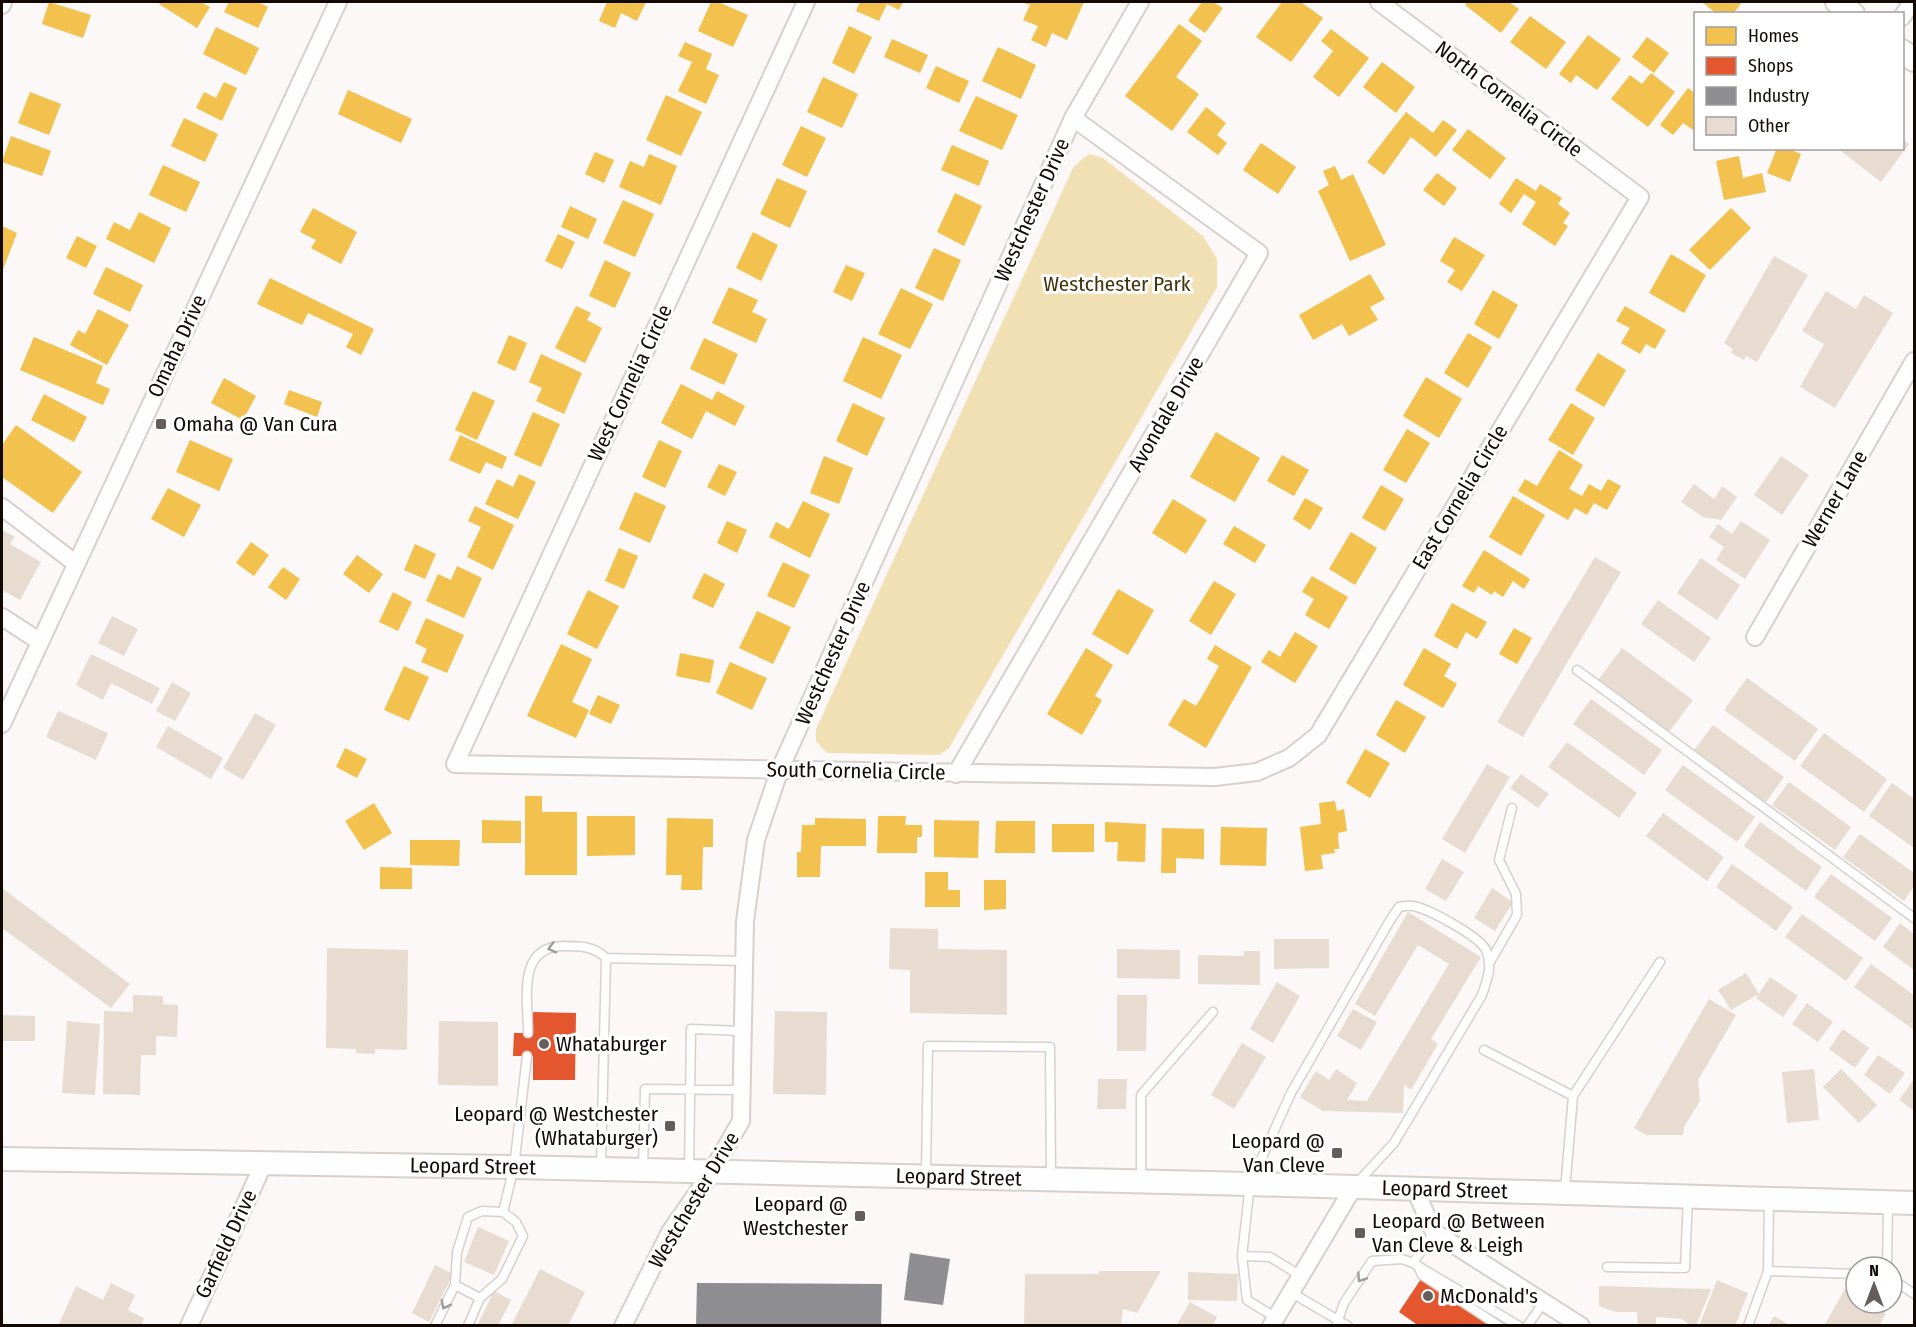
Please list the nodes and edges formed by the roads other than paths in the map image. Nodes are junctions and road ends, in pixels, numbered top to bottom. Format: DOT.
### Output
graph roads {
  1 [pos="338,2"];
  2 [pos="806,2"];
  3 [pos="1140,2"];
  4 [pos="1378,2"];
  5 [pos="1837,2"];
  6 [pos="1850,12"];
  7 [pos="1073,118"];
  8 [pos="1640,197"];
  9 [pos="1914,361"];
  10 [pos="2,507"];
  11 [pos="75,563"];
  12 [pos="2,617"];
  13 [pos="1755,637"];
  14 [pos="39,642"];
  15 [pos="1577,670"];
  16 [pos="2,724"];
  17 [pos="454,764"];
  18 [pos="780,769"];
  19 [pos="1257,772"];
  20 [pos="957,774"];
  21 [pos="1512,808"];
  22 [pos="1914,918"];
  23 [pos="606,958"];
  24 [pos="744,961"];
  25 [pos="1490,962"];
  26 [pos="1660,962"];
  27 [pos="1213,1012"];
  28 [pos="743,1031"];
  29 [pos="528,1033"];
  30 [pos="1484,1050"];
  31 [pos="527,1056"];
  32 [pos="691,1090"];
  33 [pos="741,1090"];
  34 [pos="1573,1096"];
  35 [pos="2,1159"];
  36 [pos="264,1163"];
  37 [pos="514,1167"];
  38 [pos="601,1170"];
  39 [pos="643,1171"];
  40 [pos="689,1172"];
  41 [pos="711,1173"];
  42 [pos="926,1177"];
  43 [pos="1051,1180"];
  44 [pos="1141,1181"];
  45 [pos="1251,1184"];
  46 [pos="1353,1188"];
  47 [pos="1415,1190"];
  48 [pos="1565,1194"];
  49 [pos="1688,1197"];
  50 [pos="1769,1199"];
  51 [pos="1888,1202"];
  52 [pos="1914,1203"];
  53 [pos="503,1212"];
  54 [pos="1434,1232"];
  55 [pos="1887,1255"];
  56 [pos="1242,1256"];
  57 [pos="1416,1264"];
  58 [pos="1606,1267"];
  59 [pos="1768,1271"];
  60 [pos="1844,1274"];
  61 [pos="1302,1276"];
  62 [pos="455,1285"];
  63 [pos="1292,1293"];
  64 [pos="480,1298"];
  65 [pos="1544,1302"];
  66 [pos="1274,1322"];
  67 [pos="1337,1323"];
  68 [pos="189,1326"];
  69 [pos="435,1326"];
  70 [pos="468,1326"];
  71 [pos="623,1326"];
  72 [pos="1348,1326"];
  73 [pos="1499,1326"];
  74 [pos="1519,1326"];
  75 [pos="1527,1326"];
  76 [pos="1581,1326"];
  77 [pos="1748,1326"];
  1 -- 11 [label="street, Omaha Drive"];
  2 -- 17 [label="street, West Cornelia Circle"];
  3 -- 7 [label="street, Westchester Drive"];
  4 -- 8 [label="street, North Cornelia Circle"];
  5 -- 6 [label="main road"];
  7 -- 18 [label="street, Westchester Drive"];
  7 -- 20 [label="street, Avondale Drive"];
  8 -- 19 [label="street, East Cornelia Circle"];
  9 -- 13 [label="street, Werner Lane"];
  10 -- 11 [label="street"];
  11 -- 14 [label="street, Omaha Drive"];
  12 -- 14 [label="street"];
  14 -- 16 [label="street, Omaha Drive"];
  15 -- 22 [label="lane"];
  17 -- 18 [label="street, South Cornelia Circle"];
  18 -- 20 [label="street, South Cornelia Circle"];
  18 -- 24 [label="street, Westchester Drive"];
  19 -- 20 [label="street, South Cornelia Circle"];
  21 -- 25 [label="lane"];
  23 -- 24 [label="lane"];
  23 -- 29 [label="lane, one-way"];
  23 -- 38 [label="lane"];
  24 -- 28 [label="street, Westchester Drive"];
  25 -- 45 [label="lane"];
  25 -- 46 [label="lane"];
  26 -- 34 [label="lane"];
  27 -- 44 [label="lane"];
  28 -- 32 [label="lane"];
  28 -- 33 [label="street, Westchester Drive"];
  30 -- 34 [label="lane"];
  31 -- 37 [label="lane"];
  32 -- 33 [label="lane"];
  32 -- 39 [label="lane"];
  32 -- 40 [label="lane"];
  33 -- 41 [label="street, Westchester Drive"];
  34 -- 48 [label="lane"];
  35 -- 36 [label="main road, Leopard Street"];
  36 -- 37 [label="main road, Leopard Street"];
  36 -- 68 [label="street, Garfield Drive"];
  37 -- 38 [label="main road, Leopard Street"];
  37 -- 53 [label="lane"];
  38 -- 39 [label="main road, Leopard Street"];
  39 -- 40 [label="main road, Leopard Street"];
  40 -- 41 [label="main road, Leopard Street"];
  41 -- 42 [label="main road, Leopard Street"];
  41 -- 71 [label="street, Westchester Drive"];
  42 -- 43 [label="main road, Leopard Street"];
  42 -- 43 [label="lane"];
  43 -- 44 [label="main road, Leopard Street"];
  44 -- 45 [label="main road, Leopard Street"];
  45 -- 46 [label="main road, Leopard Street"];
  45 -- 56 [label="lane"];
  46 -- 47 [label="main road, Leopard Street"];
  46 -- 61 [label="street"];
  47 -- 48 [label="main road, Leopard Street"];
  47 -- 54 [label="street"];
  48 -- 49 [label="main road, Leopard Street"];
  49 -- 50 [label="main road, Leopard Street"];
  49 -- 58 [label="lane"];
  50 -- 51 [label="main road, Leopard Street"];
  50 -- 59 [label="lane"];
  51 -- 52 [label="main road, Leopard Street"];
  51 -- 55 [label="lane"];
  53 -- 62 [label="lane"];
  53 -- 64 [label="lane"];
  54 -- 57 [label="lane"];
  54 -- 65 [label="street"];
  56 -- 61 [label="lane"];
  56 -- 66 [label="lane"];
  57 -- 67 [label="lane, one-way"];
  57 -- 73 [label="lane"];
  57 -- 74 [label="lane"];
  59 -- 60 [label="lane"];
  59 -- 77 [label="lane"];
  61 -- 63 [label="street"];
  62 -- 64 [label="lane"];
  62 -- 69 [label="lane, one-way"];
  63 -- 66 [label="street"];
  63 -- 67 [label="lane"];
  64 -- 70 [label="lane"];
  65 -- 75 [label="lane"];
  65 -- 76 [label="street"];
  67 -- 72 [label="lane"];
}
